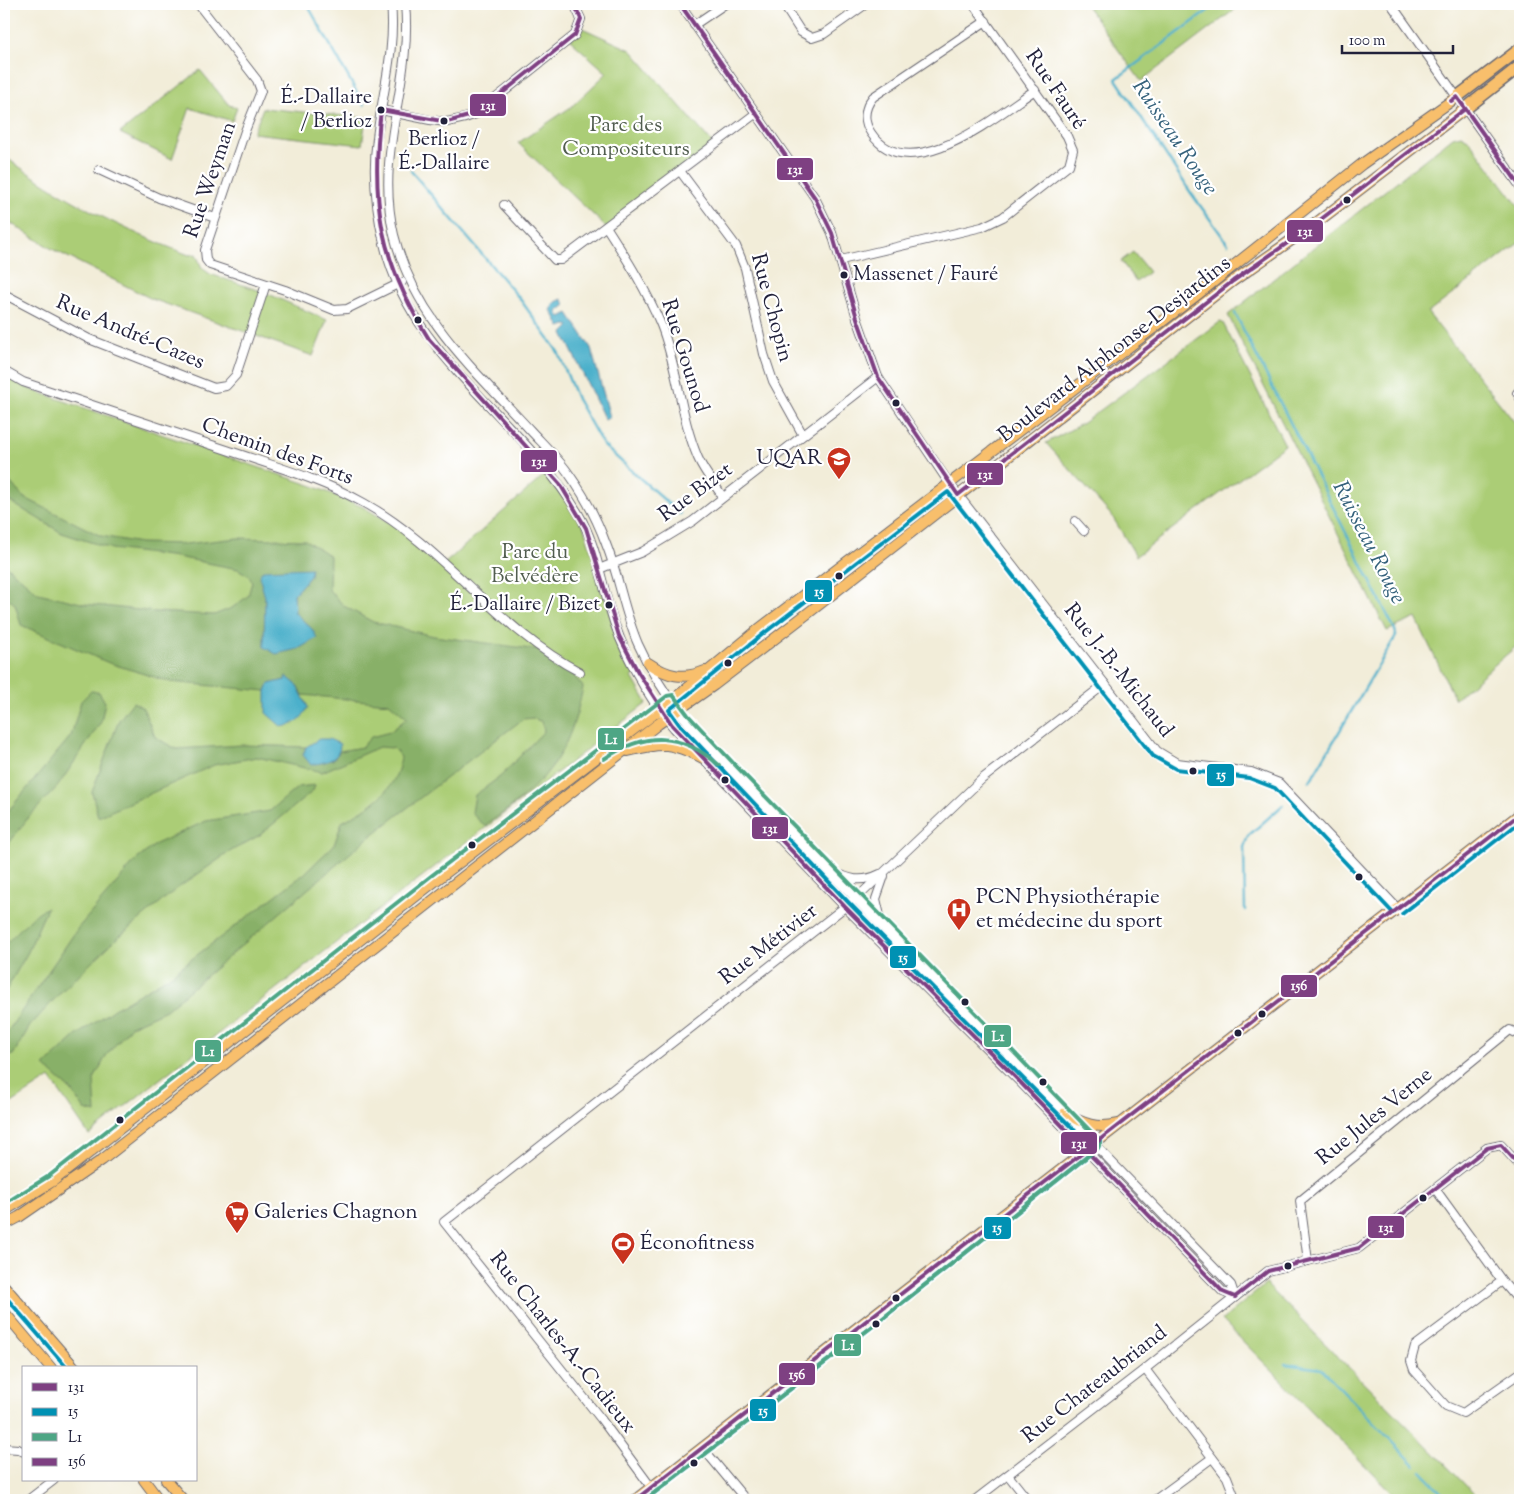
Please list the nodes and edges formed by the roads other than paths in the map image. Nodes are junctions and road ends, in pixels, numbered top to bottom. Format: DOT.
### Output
graph roads {
  1 [pos="198,4"];
  2 [pos="391,4"];
  3 [pos="404,4"];
  4 [pos="574,4"];
  5 [pos="680,4"];
  6 [pos="725,4"];
  7 [pos="783,4"];
  8 [pos="866,4"];
  9 [pos="973,4"];
  10 [pos="1391,4"];
  11 [pos="986,21"];
  12 [pos="694,25"];
  13 [pos="1520,49"];
  14 [pos="1520,66"];
  15 [pos="1034,90"];
  16 [pos="1457,97"];
  17 [pos="1465,109"];
  18 [pos="381,110"];
  19 [pos="395,113"];
  20 [pos="755,114"];
  21 [pos="99,170"];
  22 [pos="680,171"];
  23 [pos="1520,186"];
  24 [pos="504,205"];
  25 [pos="216,218"];
  26 [pos="607,228"];
  27 [pos="841,260"];
  28 [pos="409,279"];
  29 [pos="266,284"];
  30 [pos="398,284"];
  31 [pos="4,294"];
  32 [pos="4,372"];
  33 [pos="878,377"];
  34 [pos="803,435"];
  35 [pos="948,483"];
  36 [pos="958,495"];
  37 [pos="724,497"];
  38 [pos="1075,521"];
  39 [pos="1084,531"];
  40 [pos="612,564"];
  41 [pos="599,569"];
  42 [pos="648,663"];
  43 [pos="712,668"];
  44 [pos="580,672"];
  45 [pos="1105,684"];
  46 [pos="671,701"];
  47 [pos="660,709"];
  48 [pos="677,712"];
  49 [pos="667,719"];
  50 [pos="622,753"];
  51 [pos="703,758"];
  52 [pos="1520,814"];
  53 [pos="822,864"];
  54 [pos="888,869"];
  55 [pos="856,899"];
  56 [pos="845,907"];
  57 [pos="1398,910"];
  58 [pos="884,929"];
  59 [pos="1520,1036"];
  60 [pos="1065,1113"];
  61 [pos="1119,1124"];
  62 [pos="1090,1147"];
  63 [pos="1520,1166"];
  64 [pos="1436,1190"];
  65 [pos="4,1211"];
  66 [pos="444,1222"];
  67 [pos="4,1225"];
  68 [pos="1308,1261"];
  69 [pos="1502,1281"];
  70 [pos="4,1286"];
  71 [pos="1236,1297"];
  72 [pos="1520,1302"];
  73 [pos="4,1312"];
  74 [pos="49,1366"];
  75 [pos="73,1366"];
  76 [pos="1145,1369"];
  77 [pos="1520,1373"];
  78 [pos="702,1447"];
  79 [pos="4,1448"];
  80 [pos="22,1451"];
  81 [pos="1212,1458"];
  82 [pos="1008,1476"];
  83 [pos="50,1482"];
  84 [pos="146,1482"];
  85 [pos="168,1482"];
  86 [pos="651,1487"];
  87 [pos="28,1500"];
  88 [pos="159,1500"];
  89 [pos="183,1500"];
  90 [pos="635,1500"];
  91 [pos="746,1500"];
  92 [pos="975,1500"];
  93 [pos="1028,1500"];
  94 [pos="1155,1500"];
  95 [pos="1236,1500"];
  1 -- 25 [label="street, Rue Weyman"];
  2 -- 18 [label="street"];
  3 -- 19 [label="street"];
  4 -- 19 [label="street"];
  5 -- 12 [label="street, Rue J.-B.-Michaud"];
  6 -- 12 [label="street"];
  7 -- 8 [label="street"];
  9 -- 11 [label="street, Rue Fauré"];
  10 -- 16 [label="street"];
  11 -- 15 [label="street, Rue Fauré"];
  11 -- 15 [label="street"];
  12 -- 20 [label="street, Rue J.-B.-Michaud"];
  13 -- 16 [label="highway"];
  14 -- 17 [label="highway"];
  15 -- 27 [label="street, Rue Fauré"];
  16 -- 17 [label="street"];
  16 -- 35 [label="main road, Boulevard Alphonse-Desjardins"];
  17 -- 23 [label="street"];
  17 -- 36 [label="main road, Boulevard Alphonse-Desjardins"];
  18 -- 19 [label="street"];
  18 -- 30 [label="street"];
  19 -- 28 [label="street"];
  20 -- 22 [label="street"];
  20 -- 27 [label="street, Rue J.-B.-Michaud"];
  21 -- 25 [label="street"];
  22 -- 26 [label="street"];
  22 -- 34 [label="street, Rue Chopin"];
  24 -- 26 [label="street"];
  25 -- 29 [label="street, Rue Weyman"];
  26 -- 37 [label="street, Rue Gounod"];
  27 -- 33 [label="street, Rue J.-B.-Michaud"];
  28 -- 30 [label="street, Rue Weyman"];
  28 -- 40 [label="street"];
  29 -- 30 [label="street, Rue Weyman"];
  29 -- 31 [label="street, Rue André-Cazes"];
  30 -- 41 [label="street"];
  32 -- 44 [label="street, Chemin des Forts"];
  33 -- 34 [label="street, Rue Bizet"];
  33 -- 35 [label="street, Rue J.-B.-Michaud"];
  34 -- 37 [label="street, Rue Bizet"];
  35 -- 36 [label="street, Rue J.-B.-Michaud"];
  35 -- 43 [label="main road, Boulevard Alphonse-Desjardins"];
  36 -- 45 [label="street, Rue J.-B.-Michaud"];
  36 -- 48 [label="main road, Boulevard Alphonse-Desjardins"];
  37 -- 40 [label="street, Rue Bizet"];
  38 -- 39 [label="street"];
  40 -- 41 [label="street, Rue Bizet"];
  40 -- 42 [label="street"];
  41 -- 47 [label="street"];
  42 -- 43 [label="main road"];
  42 -- 46 [label="street"];
  43 -- 46 [label="main road, Boulevard Alphonse-Desjardins"];
  45 -- 54 [label="street, Rue Métivier"];
  45 -- 57 [label="street, Rue J.-B.-Michaud"];
  46 -- 47 [label="main road, Boulevard Alphonse-Desjardins"];
  46 -- 48 [label="street"];
  47 -- 49 [label="street"];
  47 -- 65 [label="main road, Boulevard Alphonse-Desjardins"];
  48 -- 49 [label="main road, Boulevard Alphonse-Desjardins"];
  48 -- 53 [label="street"];
  49 -- 50 [label="main road, Boulevard Alphonse-Desjardins"];
  49 -- 51 [label="street"];
  50 -- 51 [label="main road"];
  50 -- 67 [label="main road, Boulevard Alphonse-Desjardins"];
  51 -- 56 [label="street"];
  52 -- 57 [label="main road"];
  53 -- 54 [label="street"];
  53 -- 55 [label="street"];
  54 -- 55 [label="street, Rue Métivier"];
  54 -- 58 [label="street"];
  55 -- 56 [label="street, Rue Métivier"];
  55 -- 58 [label="street"];
  56 -- 62 [label="street"];
  56 -- 66 [label="street, Rue Métivier"];
  57 -- 61 [label="main road"];
  58 -- 60 [label="street"];
  59 -- 68 [label="street, Rue Jules Verne"];
  60 -- 61 [label="main road"];
  60 -- 62 [label="street"];
  61 -- 62 [label="main road"];
  62 -- 71 [label="street"];
  62 -- 78 [label="main road"];
  63 -- 64 [label="street, Rue Chateaubriand"];
  64 -- 68 [label="street, Rue Chateaubriand"];
  64 -- 69 [label="street"];
  66 -- 86 [label="street, Rue Charles-A.-Cadieux"];
  68 -- 71 [label="street, Rue Chateaubriand"];
  69 -- 72 [label="street"];
  69 -- 77 [label="street"];
  70 -- 75 [label="main road"];
  71 -- 76 [label="street, Rue Chateaubriand"];
  73 -- 74 [label="main road"];
  76 -- 81 [label="street"];
  76 -- 82 [label="street, Rue Chateaubriand"];
  78 -- 86 [label="main road"];
  78 -- 91 [label="street"];
  79 -- 80 [label="street"];
  81 -- 94 [label="street"];
  81 -- 95 [label="street"];
  82 -- 92 [label="street, Rue Chateaubriand"];
  82 -- 93 [label="street"];
  83 -- 87 [label="street"];
  84 -- 88 [label="main road"];
  85 -- 89 [label="main road"];
  86 -- 90 [label="main road"];
}
